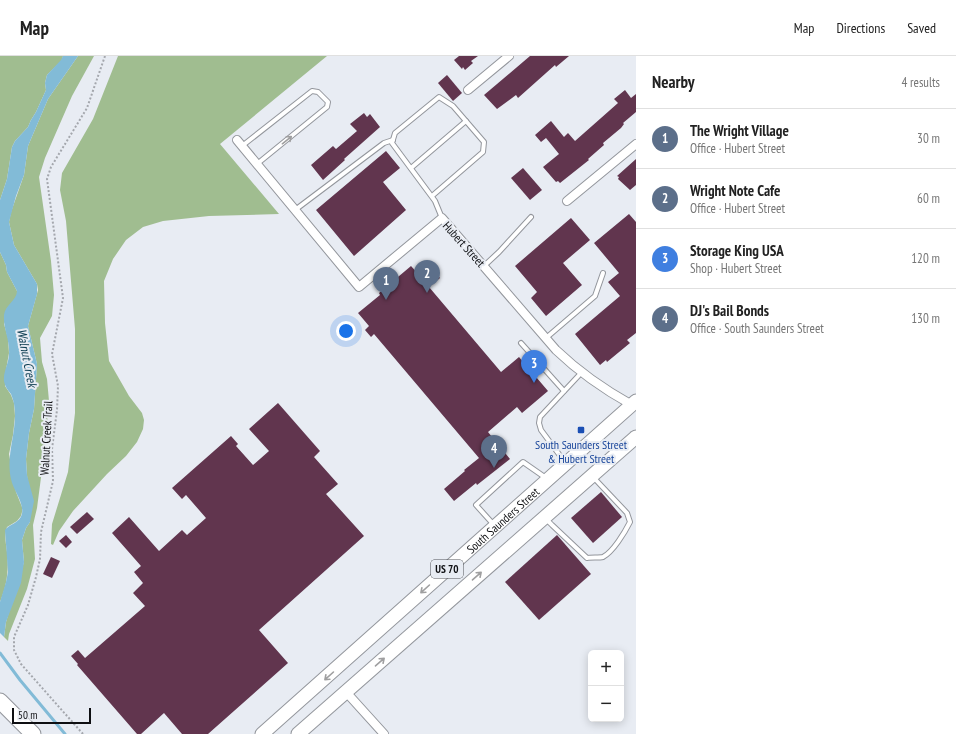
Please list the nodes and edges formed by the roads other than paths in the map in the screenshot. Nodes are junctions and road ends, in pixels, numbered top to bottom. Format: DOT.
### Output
graph roads {
  1 [pos="509,56"];
  2 [pos="468,90"];
  3 [pos="466,121"];
  4 [pos="393,140"];
  5 [pos="240,143"];
  6 [pos="636,144"];
  7 [pos="257,164"];
  8 [pos="411,168"];
  9 [pos="432,196"];
  10 [pos="567,201"];
  11 [pos="295,210"];
  12 [pos="531,217"];
  13 [pos="442,218"];
  14 [pos="483,266"];
  15 [pos="603,274"];
  16 [pos="546,338"];
  17 [pos="522,343"];
  18 [pos="582,372"];
  19 [pos="564,391"];
  20 [pos="634,403"];
  21 [pos="636,437"];
  22 [pos="566,463"];
  23 [pos="592,476"];
  24 [pos="548,480"];
  25 [pos="545,517"];
  26 [pos="495,526"];
  27 [pos="346,692"];
  28 [pos="0,701"];
  29 [pos="33,734"];
  30 [pos="262,734"];
  31 [pos="298,734"];
  32 [pos="384,734"];
  1 -- 2 [label="street"];
  3 -- 4 [label="lane"];
  3 -- 8 [label="lane"];
  3 -- 9 [label="lane"];
  4 -- 8 [label="lane"];
  4 -- 11 [label="lane"];
  5 -- 7 [label="street, Hubert Street"];
  7 -- 5 [label="lane, one-way"];
  6 -- 10 [label="street"];
  7 -- 11 [label="street, Hubert Street"];
  8 -- 9 [label="lane"];
  9 -- 13 [label="lane"];
  11 -- 13 [label="street, Hubert Street"];
  12 -- 14 [label="lane"];
  13 -- 14 [label="street, Hubert Street"];
  14 -- 16 [label="street, Hubert Street"];
  15 -- 16 [label="lane"];
  16 -- 18 [label="street, Hubert Street"];
  17 -- 19 [label="lane"];
  18 -- 19 [label="lane"];
  18 -- 20 [label="street, Hubert Street"];
  19 -- 22 [label="lane"];
  20 -- 22 [label="main road, South Saunders Street / US 70"];
  21 -- 23 [label="main road, South Saunders Street / US 70"];
  22 -- 24 [label="main road, South Saunders Street / US 70"];
  23 -- 25 [label="main road, South Saunders Street / US 70"];
  23 -- 25 [label="lane"];
  24 -- 26 [label="main road, South Saunders Street / US 70"];
  24 -- 26 [label="lane"];
  27 -- 25 [label="main road, South Saunders Street / US 70, one-way"];
  26 -- 30 [label="main road, South Saunders Street / US 70, one-way"];
  27 -- 31 [label="main road, South Saunders Street / US 70"];
  27 -- 32 [label="street"];
  28 -- 29 [label="highway"];
}
